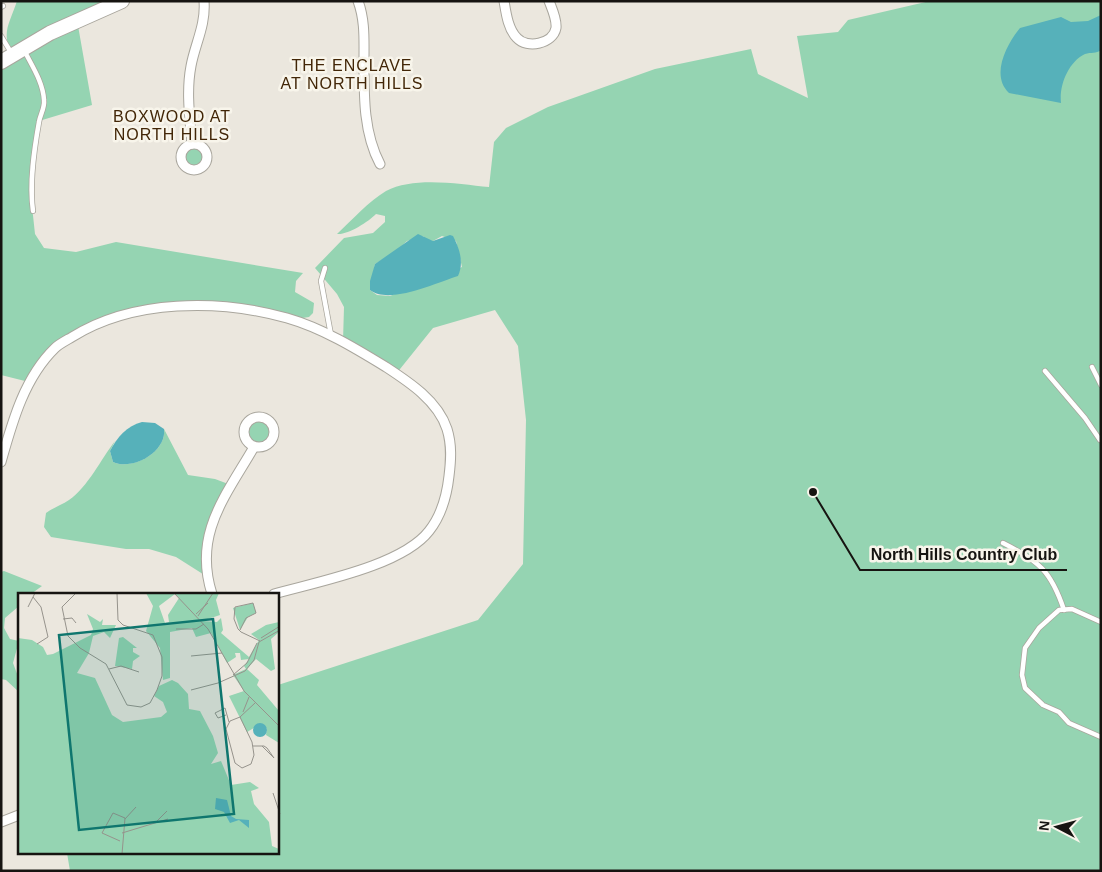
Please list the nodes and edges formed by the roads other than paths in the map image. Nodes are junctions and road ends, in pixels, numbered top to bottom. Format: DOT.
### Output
graph roads {
  1 [pos="122,1"];
  2 [pos="204,1"];
  3 [pos="358,1"];
  4 [pos="504,1"];
  5 [pos="549,1"];
  6 [pos="1,36"];
  7 [pos="12,55"];
  8 [pos="192,144"];
  9 [pos="380,164"];
  10 [pos="33,211"];
  11 [pos="325,268"];
  12 [pos="331,336"];
  13 [pos="1092,367"];
  14 [pos="1045,371"];
  15 [pos="1101,385"];
  16 [pos="1101,441"];
  17 [pos="254,447"];
  18 [pos="1,462"];
  19 [pos="1003,543"];
  20 [pos="212,593"];
  21 [pos="277,593"];
  22 [pos="1064,610"];
  23 [pos="1101,622"];
  24 [pos="1101,738"];
  25 [pos="18,815"];
  26 [pos="1,822"];
  1 -- 7 [label="main road"];
  2 -- 8 [label="street"];
  3 -- 9 [label="street"];
  4 -- 5 [label="street"];
  6 -- 7 [label="lane"];
  7 -- 10 [label="lane"];
  11 -- 12 [label="lane"];
  12 -- 18 [label="street"];
  12 -- 21 [label="street"];
  13 -- 15 [label="lane"];
  14 -- 16 [label="lane"];
  17 -- 20 [label="street"];
  19 -- 22 [label="lane"];
  22 -- 23 [label="lane"];
  22 -- 24 [label="lane"];
  25 -- 26 [label="street"];
}
